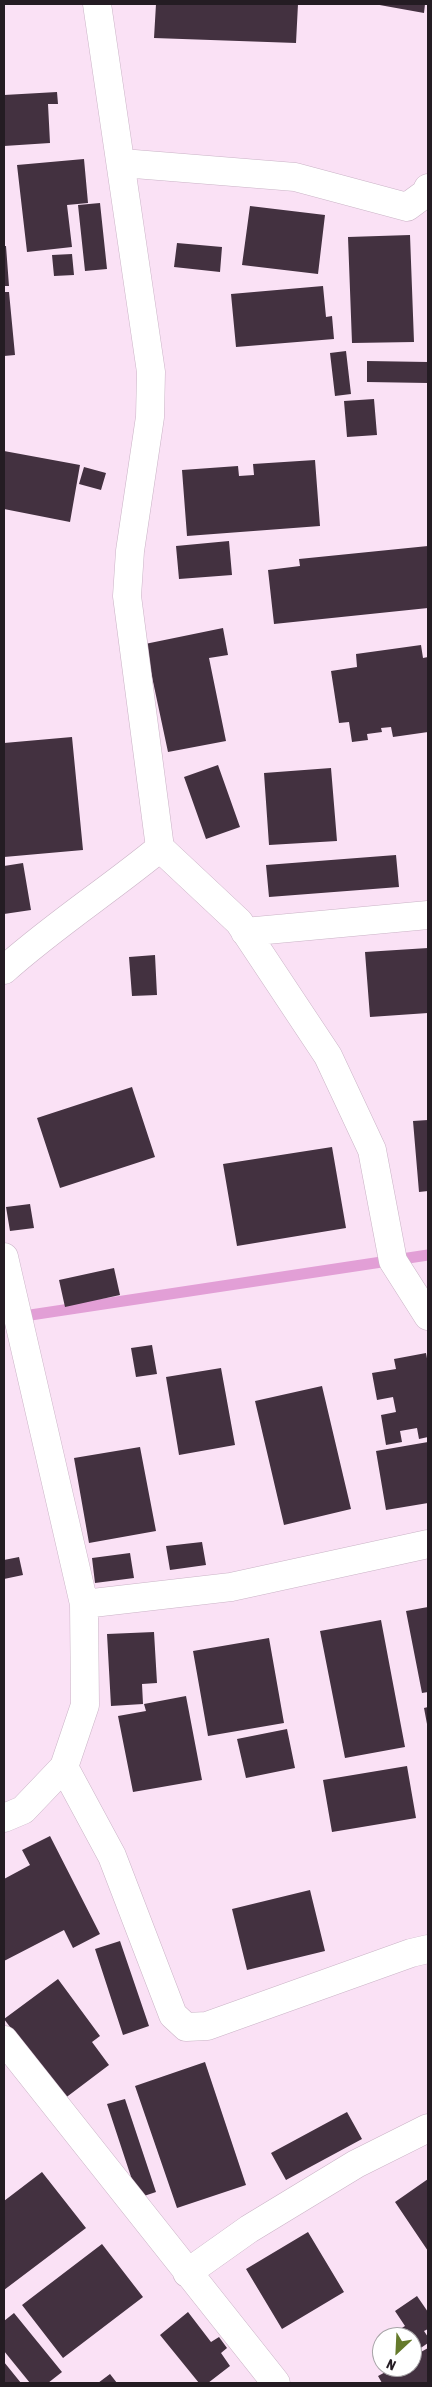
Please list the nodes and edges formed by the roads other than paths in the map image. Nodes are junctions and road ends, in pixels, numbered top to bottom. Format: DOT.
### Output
graph roads {
  1 [pos="97,4"];
  2 [pos="122,163"];
  3 [pos="428,188"];
  4 [pos="160,848"];
  5 [pos="428,915"];
  6 [pos="245,932"];
  7 [pos="4,970"];
  8 [pos="4,1257"];
  9 [pos="428,1316"];
  10 [pos="428,1544"];
  11 [pos="84,1604"];
  12 [pos="64,1767"];
  13 [pos="4,1818"];
  14 [pos="428,1950"];
  15 [pos="4,2040"];
  16 [pos="428,2128"];
  17 [pos="187,2273"];
  18 [pos="276,2383"];
  1 -- 2 [label="street"];
  2 -- 3 [label="street"];
  2 -- 4 [label="street"];
  4 -- 6 [label="street"];
  4 -- 7 [label="street"];
  5 -- 6 [label="street"];
  6 -- 9 [label="street"];
  8 -- 11 [label="street"];
  10 -- 11 [label="street"];
  11 -- 12 [label="street"];
  12 -- 13 [label="street"];
  12 -- 14 [label="street"];
  15 -- 17 [label="street"];
  16 -- 17 [label="street"];
  17 -- 18 [label="street"];
}
